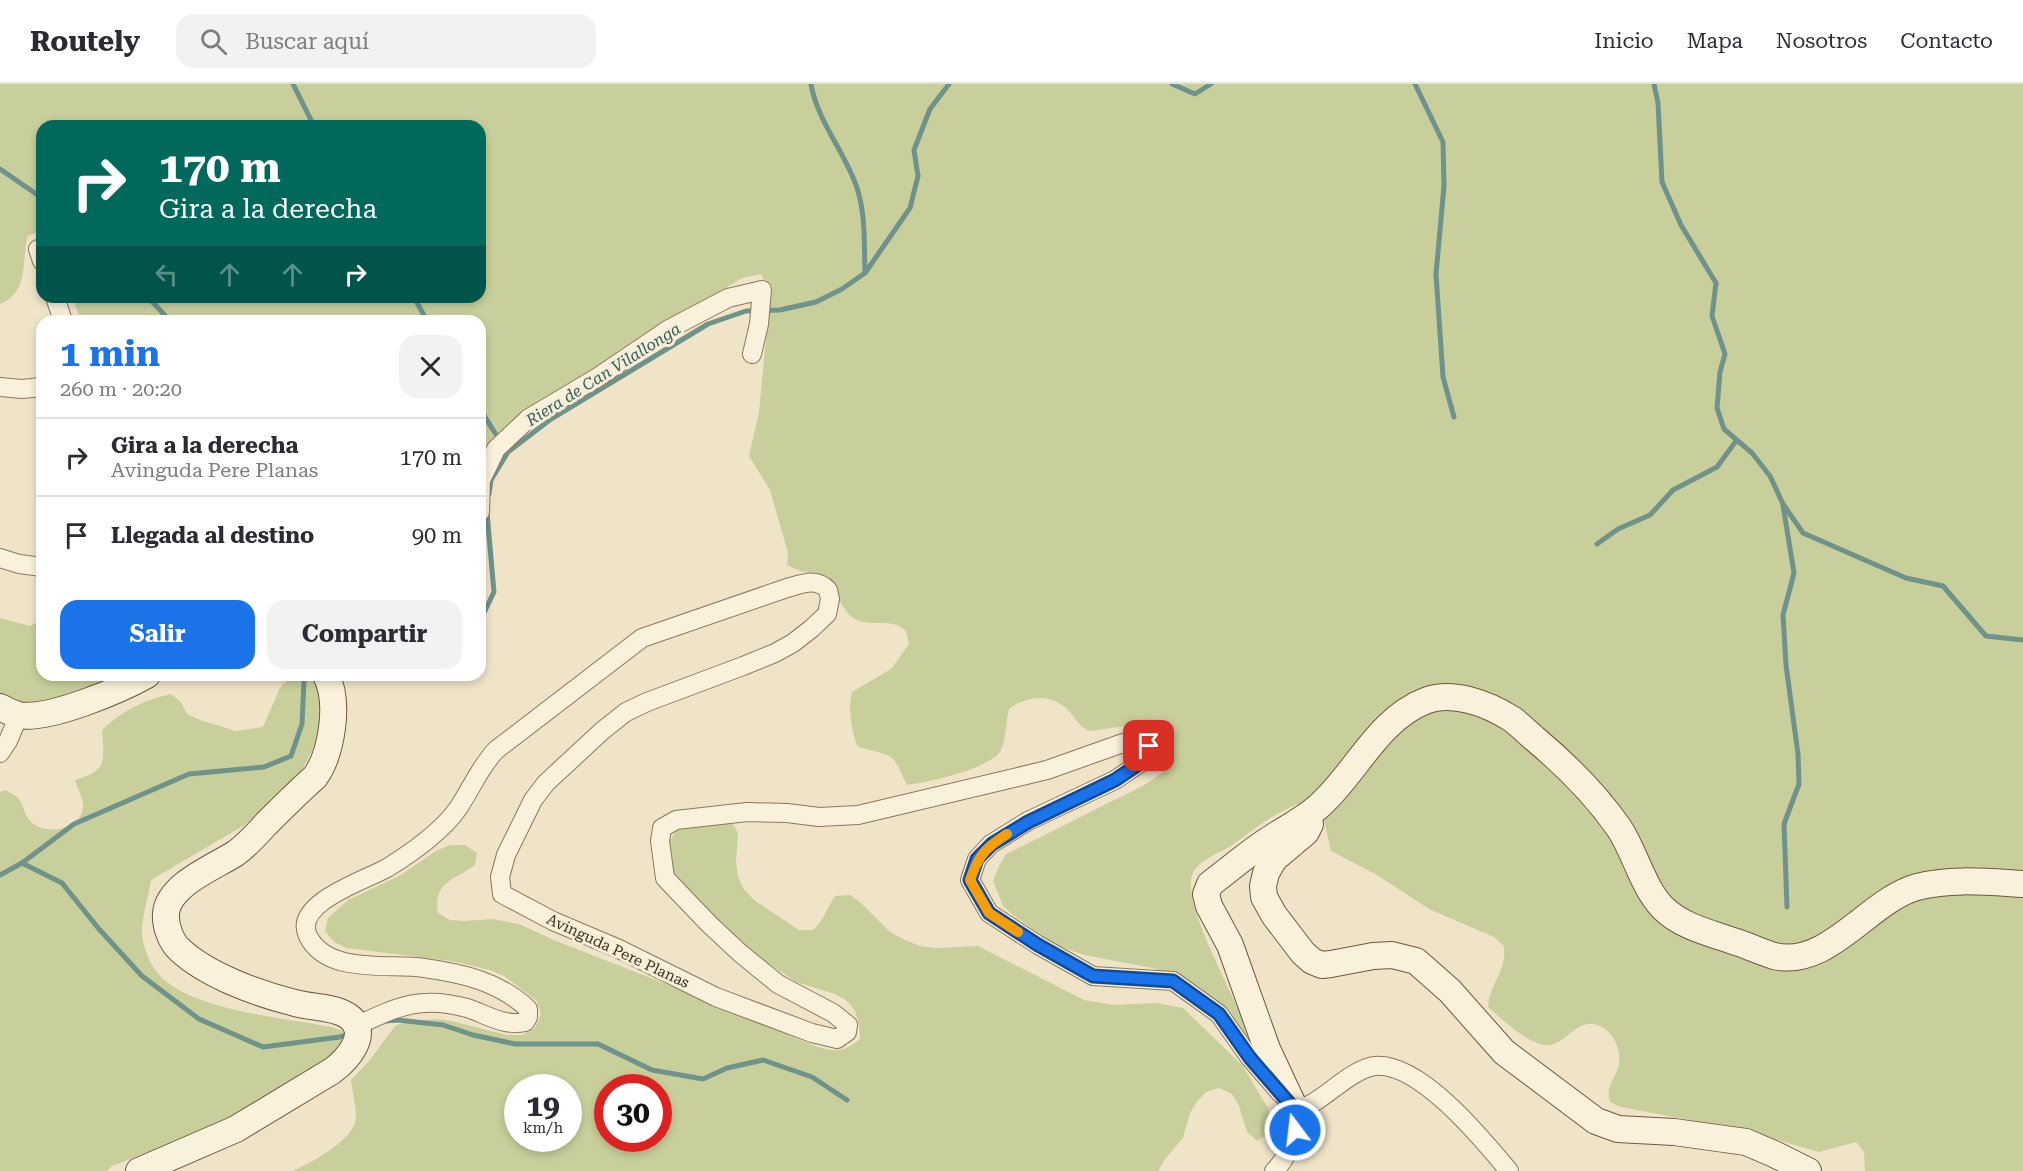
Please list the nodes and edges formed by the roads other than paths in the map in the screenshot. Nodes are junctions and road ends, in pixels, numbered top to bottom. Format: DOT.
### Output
graph roads {
  1 [pos="752,354"];
  2 [pos="0,387"];
  3 [pos="36,388"];
  4 [pos="486,471"];
  5 [pos="0,558"];
  6 [pos="36,566"];
  7 [pos="136,681"];
  8 [pos="331,681"];
  9 [pos="9,711"];
  10 [pos="0,753"];
  11 [pos="1317,808"];
  12 [pos="2023,884"];
  13 [pos="356,1026"];
  14 [pos="1296,1111"];
  15 [pos="139,1171"];
  16 [pos="1274,1171"];
  17 [pos="1509,1171"];
  18 [pos="1808,1171"];
  1 -- 4 [label="street"];
  2 -- 3 [label="street"];
  5 -- 6 [label="street"];
  7 -- 9 [label="street"];
  8 -- 13 [label="street"];
  9 -- 10 [label="street"];
  11 -- 12 [label="street"];
  11 -- 14 [label="street"];
  11 -- 18 [label="street"];
  13 -- 14 [label="street, Avinguda Pere Planas"];
  13 -- 15 [label="street"];
  14 -- 16 [label="street"];
  14 -- 17 [label="street"];
}
